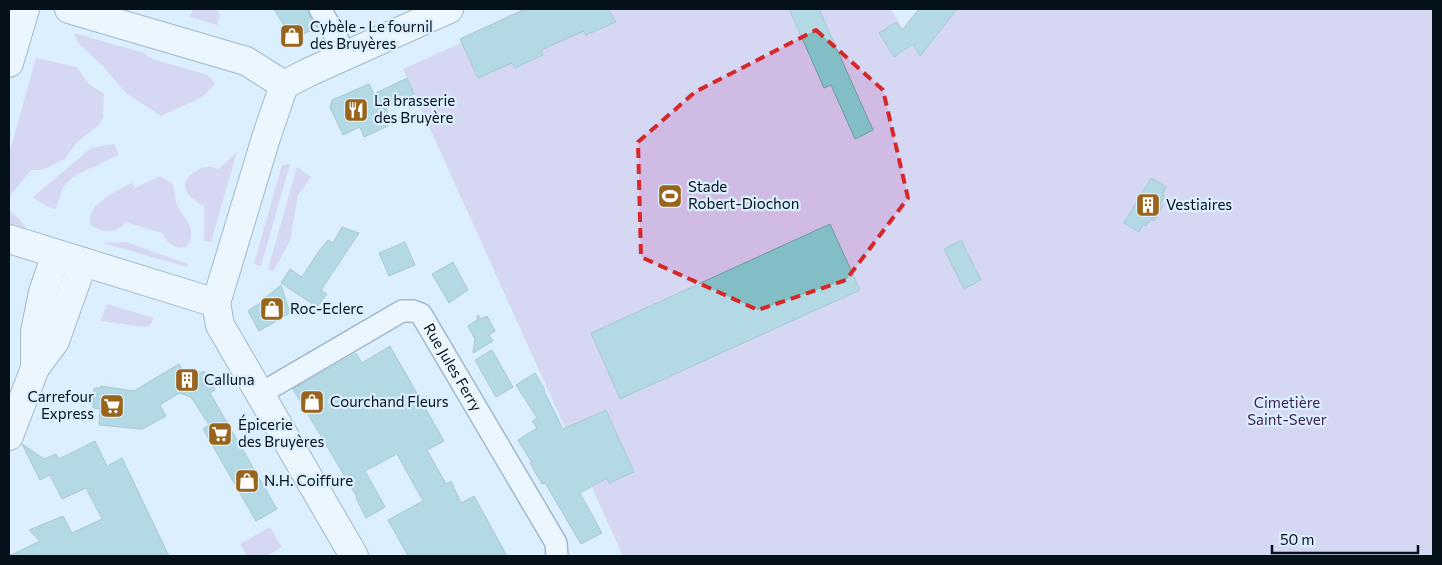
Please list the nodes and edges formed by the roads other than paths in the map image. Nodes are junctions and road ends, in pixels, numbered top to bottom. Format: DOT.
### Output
graph roads {
  1 [pos="25,9"];
  2 [pos="69,9"];
  3 [pos="320,9"];
  4 [pos="449,9"];
  5 [pos="347,56"];
  6 [pos="9,63"];
  7 [pos="284,85"];
  8 [pos="9,239"];
  9 [pos="56,254"];
  10 [pos="83,262"];
  11 [pos="216,303"];
  12 [pos="35,368"];
  13 [pos="260,394"];
  14 [pos="9,436"];
  15 [pos="354,556"];
  16 [pos="557,556"];
  1 -- 6 [label="main road"];
  2 -- 7 [label="main road"];
  3 -- 5 [label="street"];
  4 -- 5 [label="main road"];
  5 -- 7 [label="main road"];
  7 -- 11 [label="main road"];
  8 -- 9 [label="main road"];
  9 -- 10 [label="main road"];
  9 -- 12 [label="main road"];
  10 -- 11 [label="main road"];
  10 -- 12 [label="main road"];
  11 -- 13 [label="main road"];
  12 -- 14 [label="main road"];
  13 -- 15 [label="main road"];
  13 -- 16 [label="street, Rue Jules Ferry"];
}
